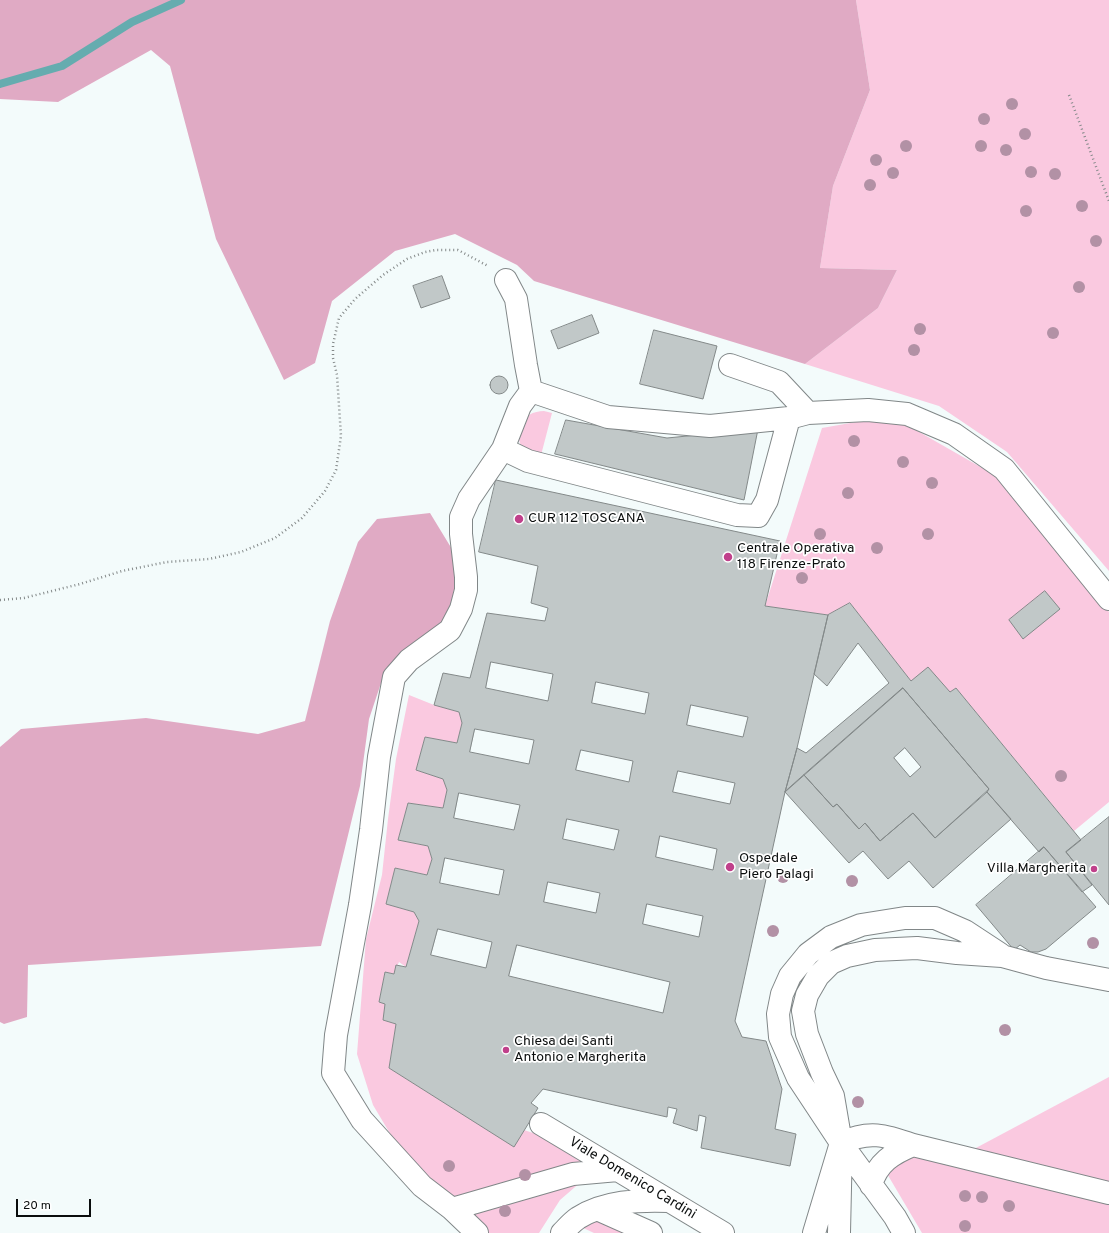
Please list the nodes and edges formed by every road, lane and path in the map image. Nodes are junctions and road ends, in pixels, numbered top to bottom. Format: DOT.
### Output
graph roads {
  1 [pos="1069,96"];
  2 [pos="1109,201"];
  3 [pos="506,280"];
  4 [pos="730,365"];
  5 [pos="531,391"];
  6 [pos="799,415"];
  7 [pos="504,449"];
  8 [pos="1109,599"];
  9 [pos="0,600"];
  10 [pos="1002,956"];
  11 [pos="1109,980"];
  12 [pos="541,1124"];
  13 [pos="841,1143"];
  14 [pos="913,1145"];
  15 [pos="618,1170"];
  16 [pos="871,1185"];
  17 [pos="1109,1193"];
  18 [pos="669,1201"];
  19 [pos="452,1209"];
  20 [pos="597,1209"];
  21 [pos="477,1233"];
  22 [pos="562,1233"];
  23 [pos="651,1233"];
  24 [pos="723,1233"];
  25 [pos="814,1233"];
  26 [pos="839,1233"];
  27 [pos="904,1233"];
  1 -- 2 [label="path"];
  3 -- 5 [label="lane"];
  3 -- 9 [label="path"];
  4 -- 6 [label="lane"];
  5 -- 6 [label="lane"];
  5 -- 7 [label="lane"];
  6 -- 7 [label="lane"];
  6 -- 8 [label="lane"];
  7 -- 19 [label="lane"];
  10 -- 11 [label="lane"];
  10 -- 13 [label="lane"];
  10 -- 13 [label="lane"];
  12 -- 15 [label="lane, Viale Domenico Cardini"];
  13 -- 14 [label="lane"];
  13 -- 16 [label="lane"];
  13 -- 25 [label="lane"];
  13 -- 26 [label="lane"];
  14 -- 16 [label="lane"];
  14 -- 17 [label="lane"];
  15 -- 18 [label="lane, Viale Domenico Cardini"];
  15 -- 19 [label="lane"];
  16 -- 27 [label="lane"];
  18 -- 20 [label="lane"];
  18 -- 24 [label="lane, Viale Domenico Cardini"];
  19 -- 21 [label="lane"];
  20 -- 22 [label="lane"];
  20 -- 23 [label="lane"];
}
